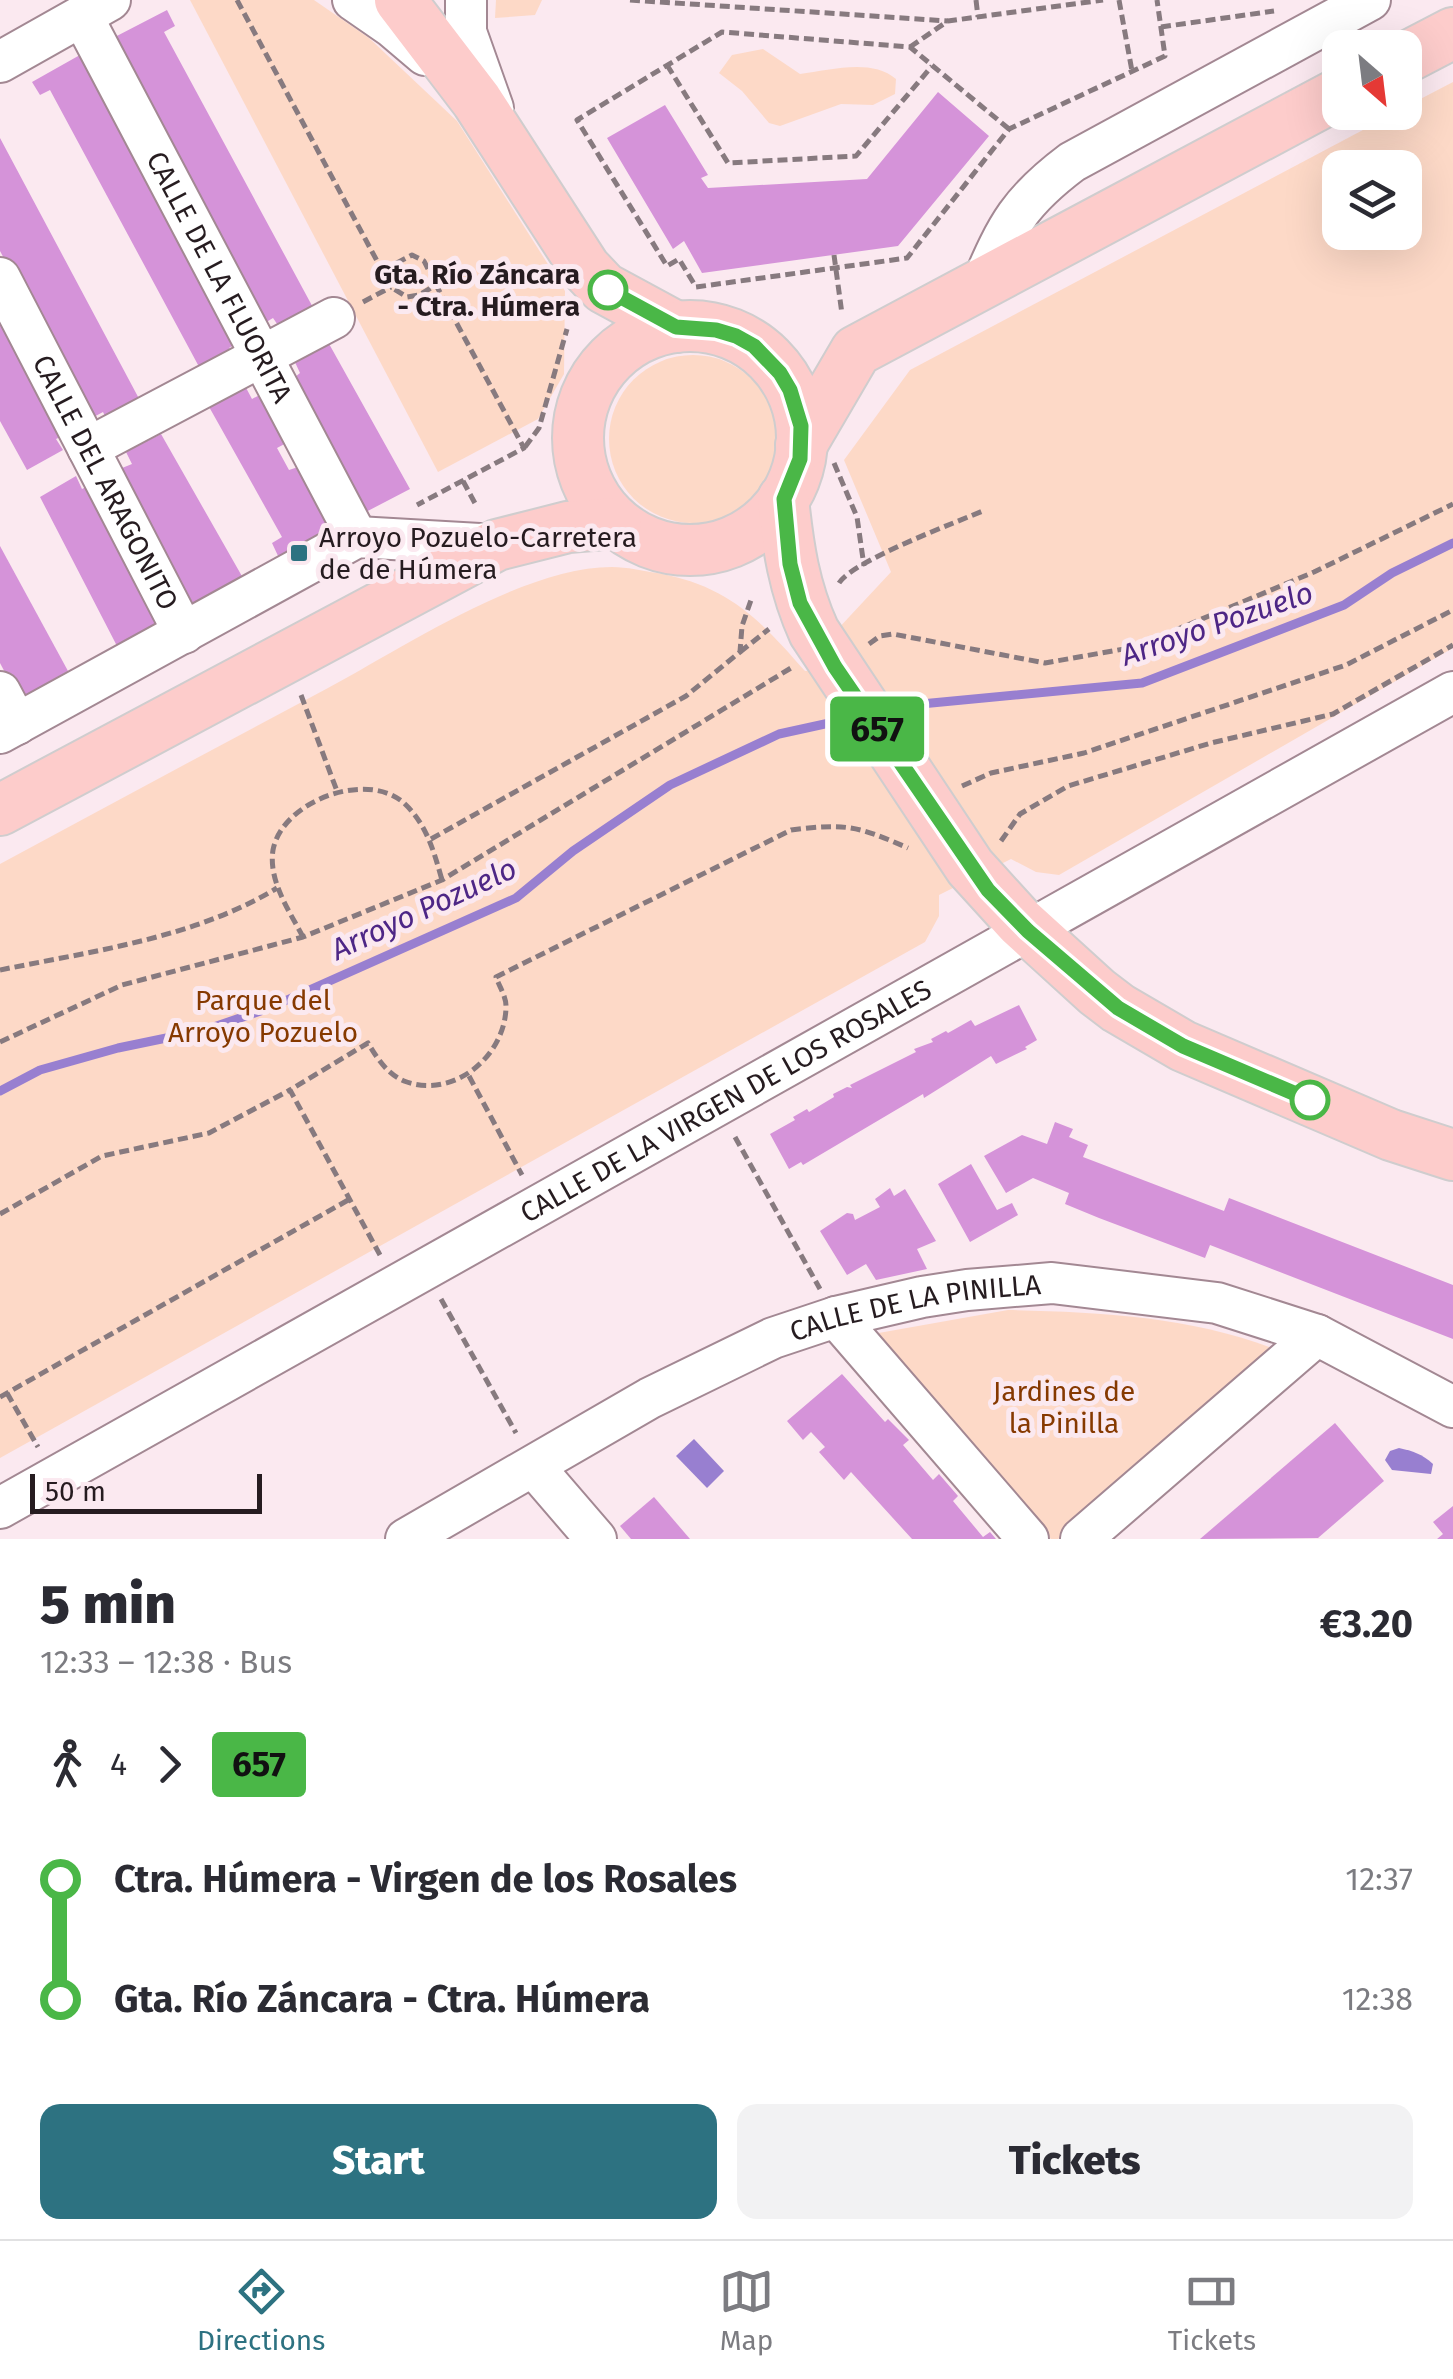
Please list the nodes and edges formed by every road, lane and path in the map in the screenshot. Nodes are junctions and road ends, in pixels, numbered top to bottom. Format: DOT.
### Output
graph roads {
  1 [pos="237,0"];
  2 [pos="352,0"];
  3 [pos="400,0"];
  4 [pos="466,0"];
  5 [pos="630,0"];
  6 [pos="976,0"];
  7 [pos="1103,0"];
  8 [pos="1120,0"];
  9 [pos="1157,0"];
  10 [pos="1370,0"];
  11 [pos="703,3"];
  12 [pos="96,8"];
  13 [pos="1288,9"];
  14 [pos="978,17"];
  15 [pos="948,22"];
  16 [pos="1161,28"];
  17 [pos="1453,33"];
  18 [pos="910,47"];
  19 [pos="1422,49"];
  20 [pos="0,62"];
  21 [pos="667,66"];
  22 [pos="932,66"];
  23 [pos="1132,71"];
  24 [pos="477,101"];
  25 [pos="1322,103"];
  26 [pos="1010,130"];
  27 [pos="506,145"];
  28 [pos="568,245"];
  29 [pos="834,255"];
  30 [pos="835,269"];
  31 [pos="382,270"];
  32 [pos="0,278"];
  33 [pos="436,284"];
  34 [pos="982,284"];
  35 [pos="334,318"];
  36 [pos="676,327"];
  37 [pos="567,329"];
  38 [pos="849,332"];
  39 [pos="754,346"];
  40 [pos="262,356"];
  41 [pos="595,379"];
  42 [pos="88,448"];
  43 [pos="524,448"];
  44 [pos="817,453"];
  45 [pos="580,458"];
  46 [pos="463,480"];
  47 [pos="784,499"];
  48 [pos="1453,504"];
  49 [pos="410,509"];
  50 [pos="985,510"];
  51 [pos="616,523"];
  52 [pos="487,526"];
  53 [pos="357,537"];
  54 [pos="702,549"];
  55 [pos="864,566"];
  56 [pos="844,576"];
  57 [pos="751,600"];
  58 [pos="1453,610"];
  59 [pos="184,633"];
  60 [pos="823,643"];
  61 [pos="1453,644"];
  62 [pos="740,652"];
  63 [pos="282,660"];
  64 [pos="1453,692"];
  65 [pos="6,716"];
  66 [pos="955,789"];
  67 [pos="337,791"];
  68 [pos="0,810"];
  69 [pos="431,839"];
  70 [pos="912,850"];
  71 [pos="991,854"];
  72 [pos="442,880"];
  73 [pos="277,888"];
  74 [pos="1028,931"];
  75 [pos="303,937"];
  76 [pos="0,970"];
  77 [pos="0,1042"];
  78 [pos="469,1076"];
  79 [pos="290,1090"];
  80 [pos="729,1126"];
  81 [pos="1453,1154"];
  82 [pos="524,1178"];
  83 [pos="350,1199"];
  84 [pos="0,1214"];
  85 [pos="381,1258"];
  86 [pos="436,1289"];
  87 [pos="836,1318"];
  88 [pos="1317,1335"];
  89 [pos="8,1393"];
  90 [pos="0,1397"];
  91 [pos="1453,1407"];
  92 [pos="38,1447"];
  93 [pos="534,1467"];
  94 [pos="0,1508"];
  95 [pos="406,1539"];
  96 [pos="596,1539"];
  97 [pos="1028,1539"];
  98 [pos="1081,1539"];
  1 -- 31 [label="path"];
  2 -- 24 [label="street"];
  3 -- 24 [label="main road"];
  4 -- 27 [label="street"];
  5 -- 11 [label="path"];
  6 -- 14 [label="path"];
  7 -- 14 [label="path"];
  8 -- 23 [label="path"];
  9 -- 16 [label="path"];
  10 -- 34 [label="street"];
  11 -- 15 [label="path"];
  12 -- 20 [label="street"];
  12 -- 40 [label="street, CALLE DE LA FLUORITA"];
  13 -- 16 [label="path"];
  14 -- 15 [label="path"];
  15 -- 18 [label="path"];
  16 -- 23 [label="path"];
  17 -- 19 [label="main road"];
  18 -- 21 [label="path"];
  18 -- 22 [label="path"];
  21 -- 22 [label="path"];
  21 -- 30 [label="path"];
  22 -- 26 [label="path"];
  23 -- 26 [label="path"];
  24 -- 27 [label="main road"];
  25 -- 34 [label="main road"];
  26 -- 30 [label="path"];
  27 -- 28 [label="main road"];
  28 -- 36 [label="main road"];
  28 -- 41 [label="main road"];
  29 -- 30 [label="path"];
  30 -- 38 [label="path"];
  31 -- 33 [label="path"];
  31 -- 33 [label="path"];
  32 -- 42 [label="street, CALLE DEL ARAGONITO"];
  33 -- 43 [label="path"];
  34 -- 38 [label="main road"];
  35 -- 40 [label="street"];
  36 -- 39 [label="main road"];
  36 -- 41 [label="main road"];
  37 -- 43 [label="path"];
  38 -- 39 [label="main road"];
  38 -- 44 [label="main road"];
  39 -- 44 [label="main road"];
  40 -- 42 [label="street"];
  40 -- 53 [label="street, CALLE DE LA FLUORITA"];
  41 -- 45 [label="main road"];
  42 -- 59 [label="street, CALLE DEL ARAGONITO"];
  43 -- 46 [label="path"];
  44 -- 47 [label="main road"];
  44 -- 55 [label="path"];
  45 -- 51 [label="main road"];
  45 -- 52 [label="main road"];
  46 -- 49 [label="path"];
  46 -- 52 [label="path"];
  47 -- 54 [label="main road"];
  47 -- 60 [label="main road"];
  48 -- 60 [label="path"];
  50 -- 55 [label="path"];
  51 -- 52 [label="main road"];
  51 -- 54 [label="main road"];
  52 -- 53 [label="street"];
  52 -- 63 [label="main road"];
  53 -- 59 [label="street"];
  54 -- 60 [label="main road"];
  55 -- 56 [label="path"];
  57 -- 62 [label="path"];
  58 -- 66 [label="path"];
  59 -- 65 [label="street"];
  60 -- 62 [label="path"];
  60 -- 72 [label="path"];
  60 -- 74 [label="main road"];
  61 -- 71 [label="path"];
  62 -- 69 [label="path"];
  63 -- 67 [label="path"];
  63 -- 68 [label="main road"];
  64 -- 74 [label="street, CALLE DE LA VIRGEN DE LOS ROSALES"];
  67 -- 69 [label="path"];
  67 -- 73 [label="path"];
  69 -- 72 [label="path"];
  70 -- 78 [label="path"];
  72 -- 75 [label="path"];
  73 -- 75 [label="path"];
  73 -- 76 [label="path"];
  74 -- 81 [label="main road"];
  74 -- 94 [label="street, CALLE DE LA VIRGEN DE LOS ROSALES"];
  75 -- 77 [label="path"];
  78 -- 79 [label="path"];
  78 -- 82 [label="path"];
  79 -- 83 [label="path"];
  79 -- 84 [label="path"];
  80 -- 87 [label="path"];
  83 -- 85 [label="path"];
  83 -- 89 [label="path"];
  86 -- 93 [label="path"];
  87 -- 88 [label="street, CALLE DE LA PINILLA"];
  87 -- 93 [label="street, CALLE DE LA PINILLA"];
  87 -- 97 [label="street"];
  88 -- 91 [label="street, CALLE DE LA PINILLA"];
  88 -- 98 [label="street"];
  89 -- 90 [label="path"];
  89 -- 92 [label="path"];
  93 -- 95 [label="street, CALLE DE LA PINILLA"];
  93 -- 96 [label="street"];
}
